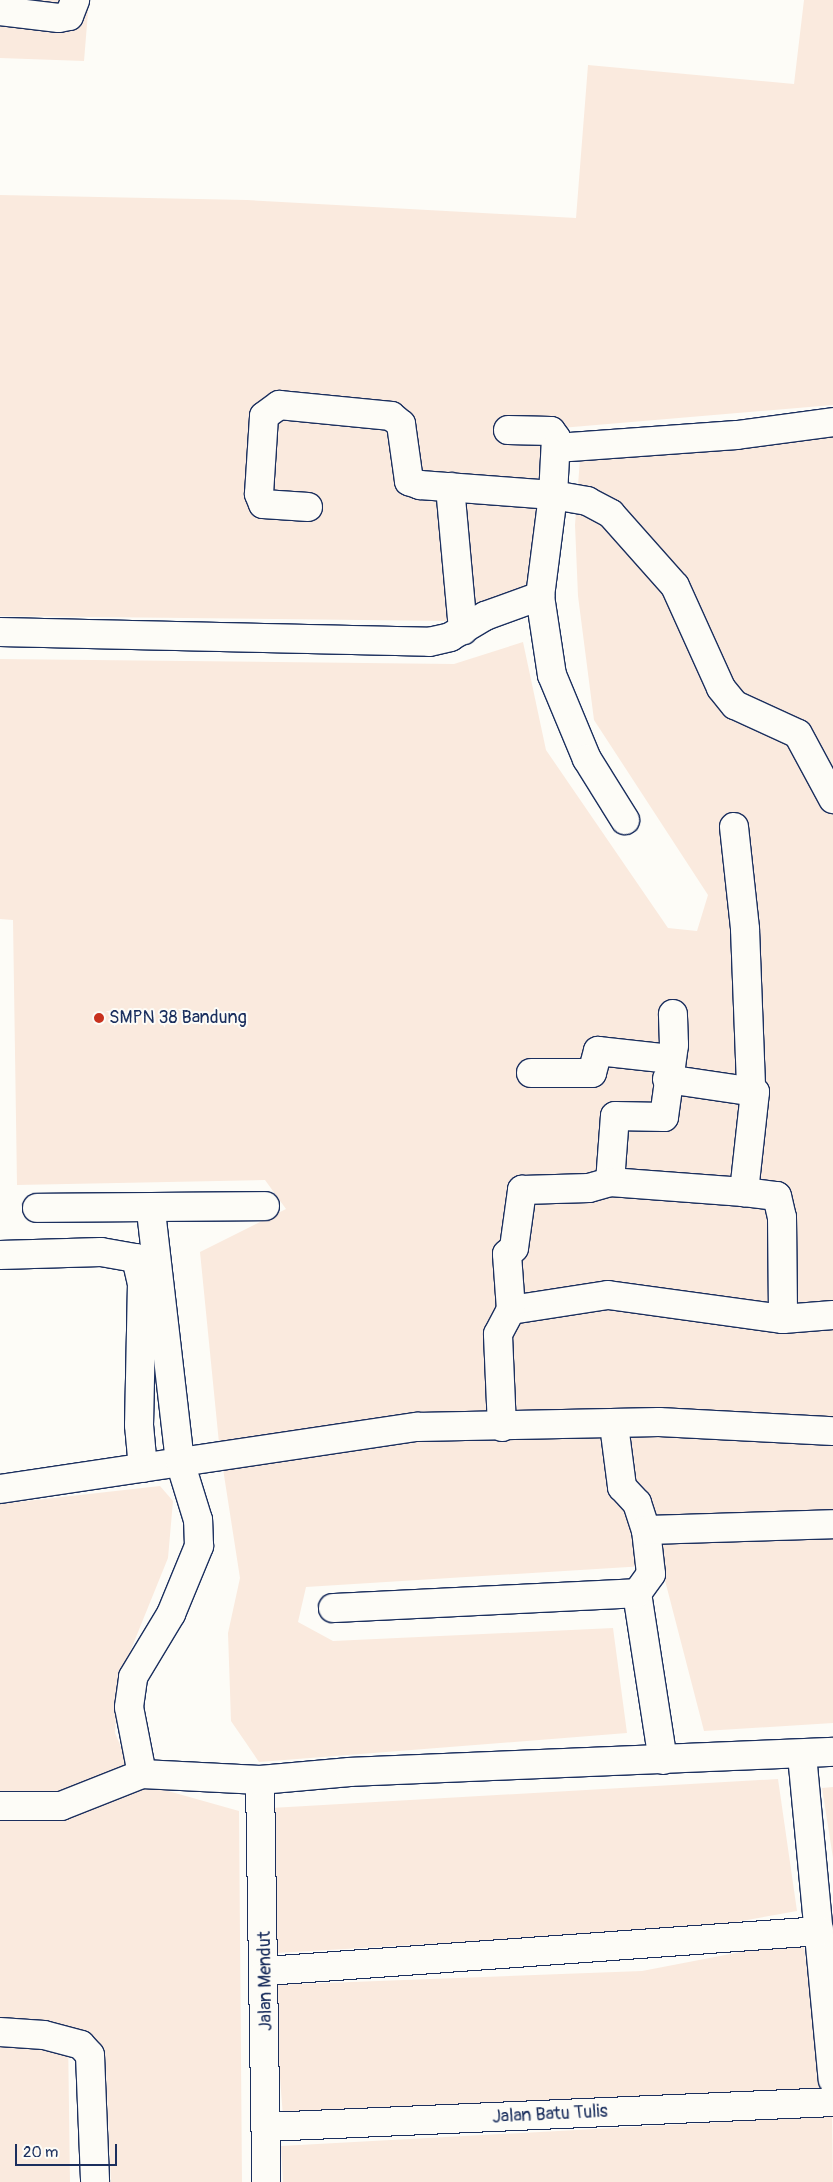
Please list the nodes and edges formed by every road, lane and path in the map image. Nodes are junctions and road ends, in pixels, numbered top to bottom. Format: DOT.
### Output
graph roads {
  1 [pos="75,0"];
  2 [pos="0,11"];
  3 [pos="833,422"];
  4 [pos="508,430"];
  5 [pos="556,448"];
  6 [pos="450,487"];
  7 [pos="554,495"];
  8 [pos="308,507"];
  9 [pos="540,596"];
  10 [pos="463,630"];
  11 [pos="0,632"];
  12 [pos="833,799"];
  13 [pos="626,820"];
  14 [pos="734,827"];
  15 [pos="673,1014"];
  16 [pos="669,1069"];
  17 [pos="531,1073"];
  18 [pos="751,1088"];
  19 [pos="610,1182"];
  20 [pos="744,1192"];
  21 [pos="264,1206"];
  22 [pos="36,1208"];
  23 [pos="150,1210"];
  24 [pos="0,1255"];
  25 [pos="511,1310"];
  26 [pos="833,1315"];
  27 [pos="783,1319"];
  28 [pos="614,1425"];
  29 [pos="502,1427"];
  30 [pos="833,1431"];
  31 [pos="180,1462"];
  32 [pos="143,1468"];
  33 [pos="0,1489"];
  34 [pos="833,1524"];
  35 [pos="646,1530"];
  36 [pos="637,1593"];
  37 [pos="333,1608"];
  38 [pos="833,1752"];
  39 [pos="802,1755"];
  40 [pos="663,1760"];
  41 [pos="142,1774"];
  42 [pos="260,1780"];
  43 [pos="0,1806"];
  44 [pos="820,1930"];
  45 [pos="266,1971"];
  46 [pos="0,2032"];
  47 [pos="833,2080"];
  48 [pos="833,2102"];
  49 [pos="266,2127"];
  50 [pos="95,2182"];
  51 [pos="266,2182"];
  1 -- 2 [label="street"];
  3 -- 5 [label="street"];
  4 -- 5 [label="street"];
  5 -- 7 [label="street"];
  6 -- 7 [label="street"];
  6 -- 8 [label="street"];
  6 -- 10 [label="street"];
  7 -- 9 [label="street"];
  7 -- 12 [label="street"];
  9 -- 10 [label="street"];
  9 -- 13 [label="street"];
  10 -- 11 [label="street"];
  14 -- 18 [label="street"];
  15 -- 16 [label="street"];
  16 -- 17 [label="street"];
  16 -- 18 [label="street"];
  16 -- 19 [label="street"];
  18 -- 20 [label="street"];
  19 -- 20 [label="street"];
  19 -- 25 [label="street"];
  20 -- 27 [label="street"];
  21 -- 23 [label="street"];
  22 -- 23 [label="street"];
  23 -- 31 [label="street"];
  24 -- 32 [label="street"];
  25 -- 27 [label="street"];
  25 -- 29 [label="street"];
  26 -- 27 [label="street"];
  28 -- 29 [label="street"];
  28 -- 30 [label="street"];
  28 -- 35 [label="street"];
  29 -- 31 [label="street"];
  31 -- 32 [label="street"];
  31 -- 41 [label="street"];
  32 -- 33 [label="street"];
  34 -- 35 [label="street"];
  35 -- 36 [label="street"];
  36 -- 37 [label="street"];
  36 -- 40 [label="street"];
  38 -- 39 [label="street"];
  39 -- 40 [label="street"];
  39 -- 44 [label="street"];
  40 -- 42 [label="street"];
  41 -- 42 [label="street"];
  41 -- 43 [label="street"];
  42 -- 45 [label="street, Jalan Mendut"];
  44 -- 45 [label="street"];
  44 -- 47 [label="street"];
  45 -- 49 [label="street, Jalan Mendut"];
  46 -- 50 [label="street"];
  48 -- 49 [label="street, Jalan Batu Tulis"];
  49 -- 51 [label="street, Jalan Mendut"];
}
